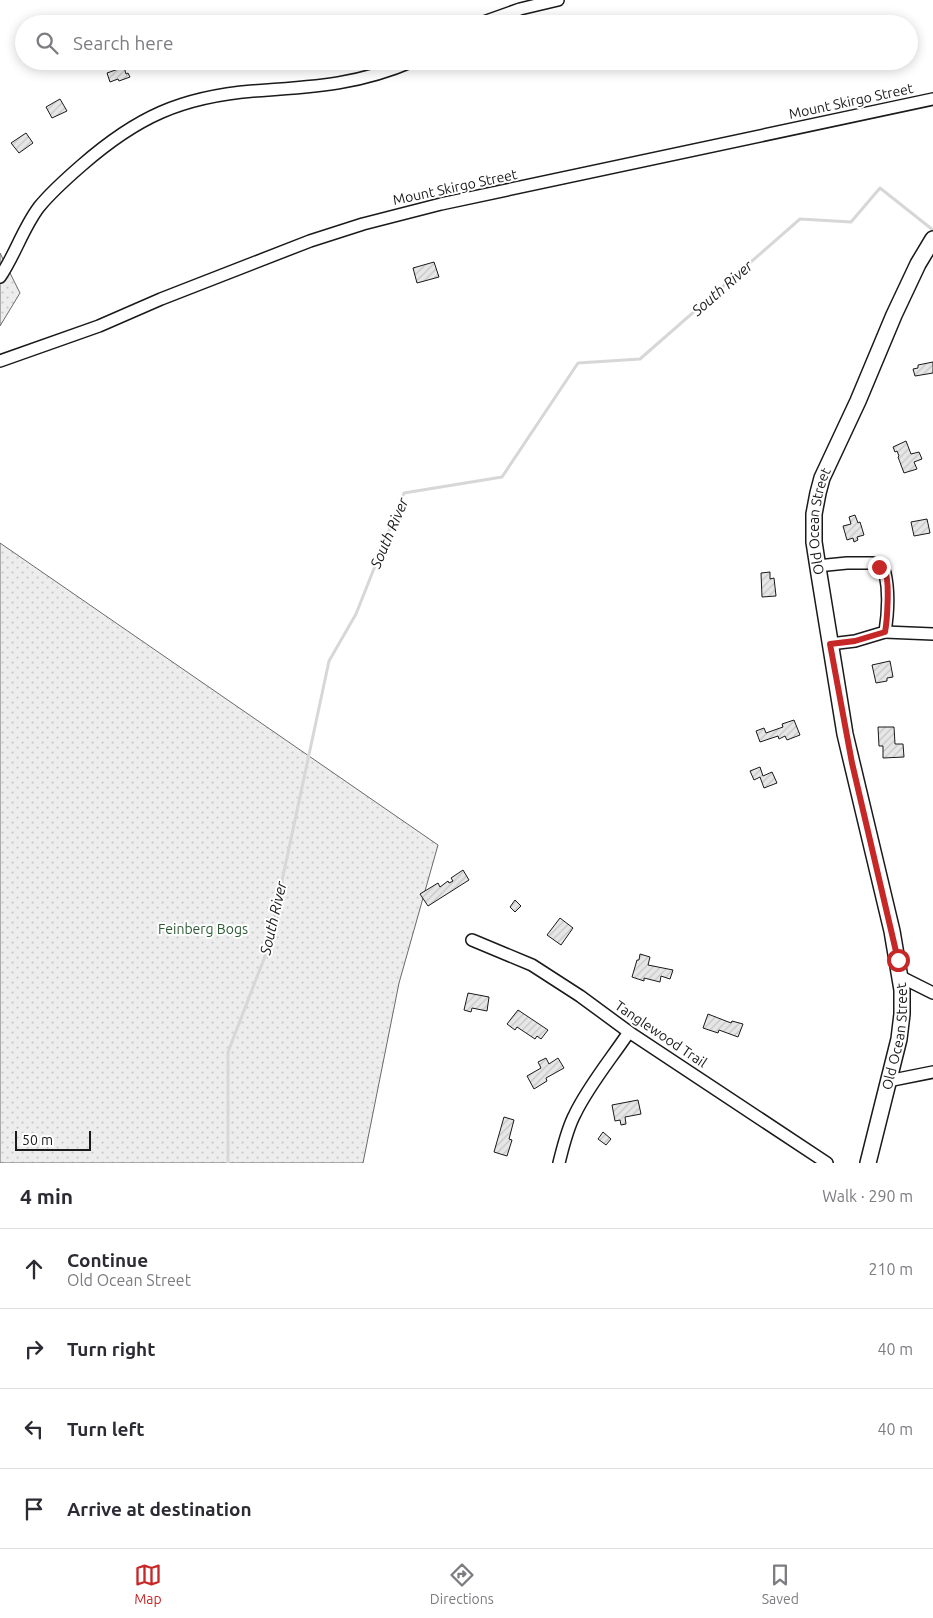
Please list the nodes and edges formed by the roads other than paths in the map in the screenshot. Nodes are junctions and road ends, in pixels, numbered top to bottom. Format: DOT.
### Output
graph roads {
  1 [pos="558,0"];
  2 [pos="503,15"];
  3 [pos="392,70"];
  4 [pos="933,99"];
  5 [pos="933,239"];
  6 [pos="0,277"];
  7 [pos="0,362"];
  8 [pos="818,566"];
  9 [pos="885,632"];
  10 [pos="933,634"];
  11 [pos="830,644"];
  12 [pos="472,940"];
  13 [pos="900,977"];
  14 [pos="933,993"];
  15 [pos="629,1032"];
  16 [pos="933,1072"];
  17 [pos="888,1081"];
  18 [pos="559,1163"];
  19 [pos="827,1163"];
  20 [pos="868,1163"];
  1 -- 2 [label="street"];
  3 -- 6 [label="street"];
  4 -- 7 [label="street, Mount Skirgo Street"];
  5 -- 8 [label="main road, Old Ocean Street"];
  8 -- 9 [label="street"];
  8 -- 11 [label="main road, Old Ocean Street"];
  9 -- 10 [label="street"];
  9 -- 11 [label="street"];
  11 -- 13 [label="main road, Old Ocean Street"];
  12 -- 15 [label="street, Tanglewood Trail"];
  13 -- 14 [label="street"];
  13 -- 17 [label="main road, Old Ocean Street"];
  15 -- 18 [label="street"];
  15 -- 19 [label="street, Tanglewood Trail"];
  16 -- 17 [label="street"];
  17 -- 20 [label="main road, Old Ocean Street"];
}
